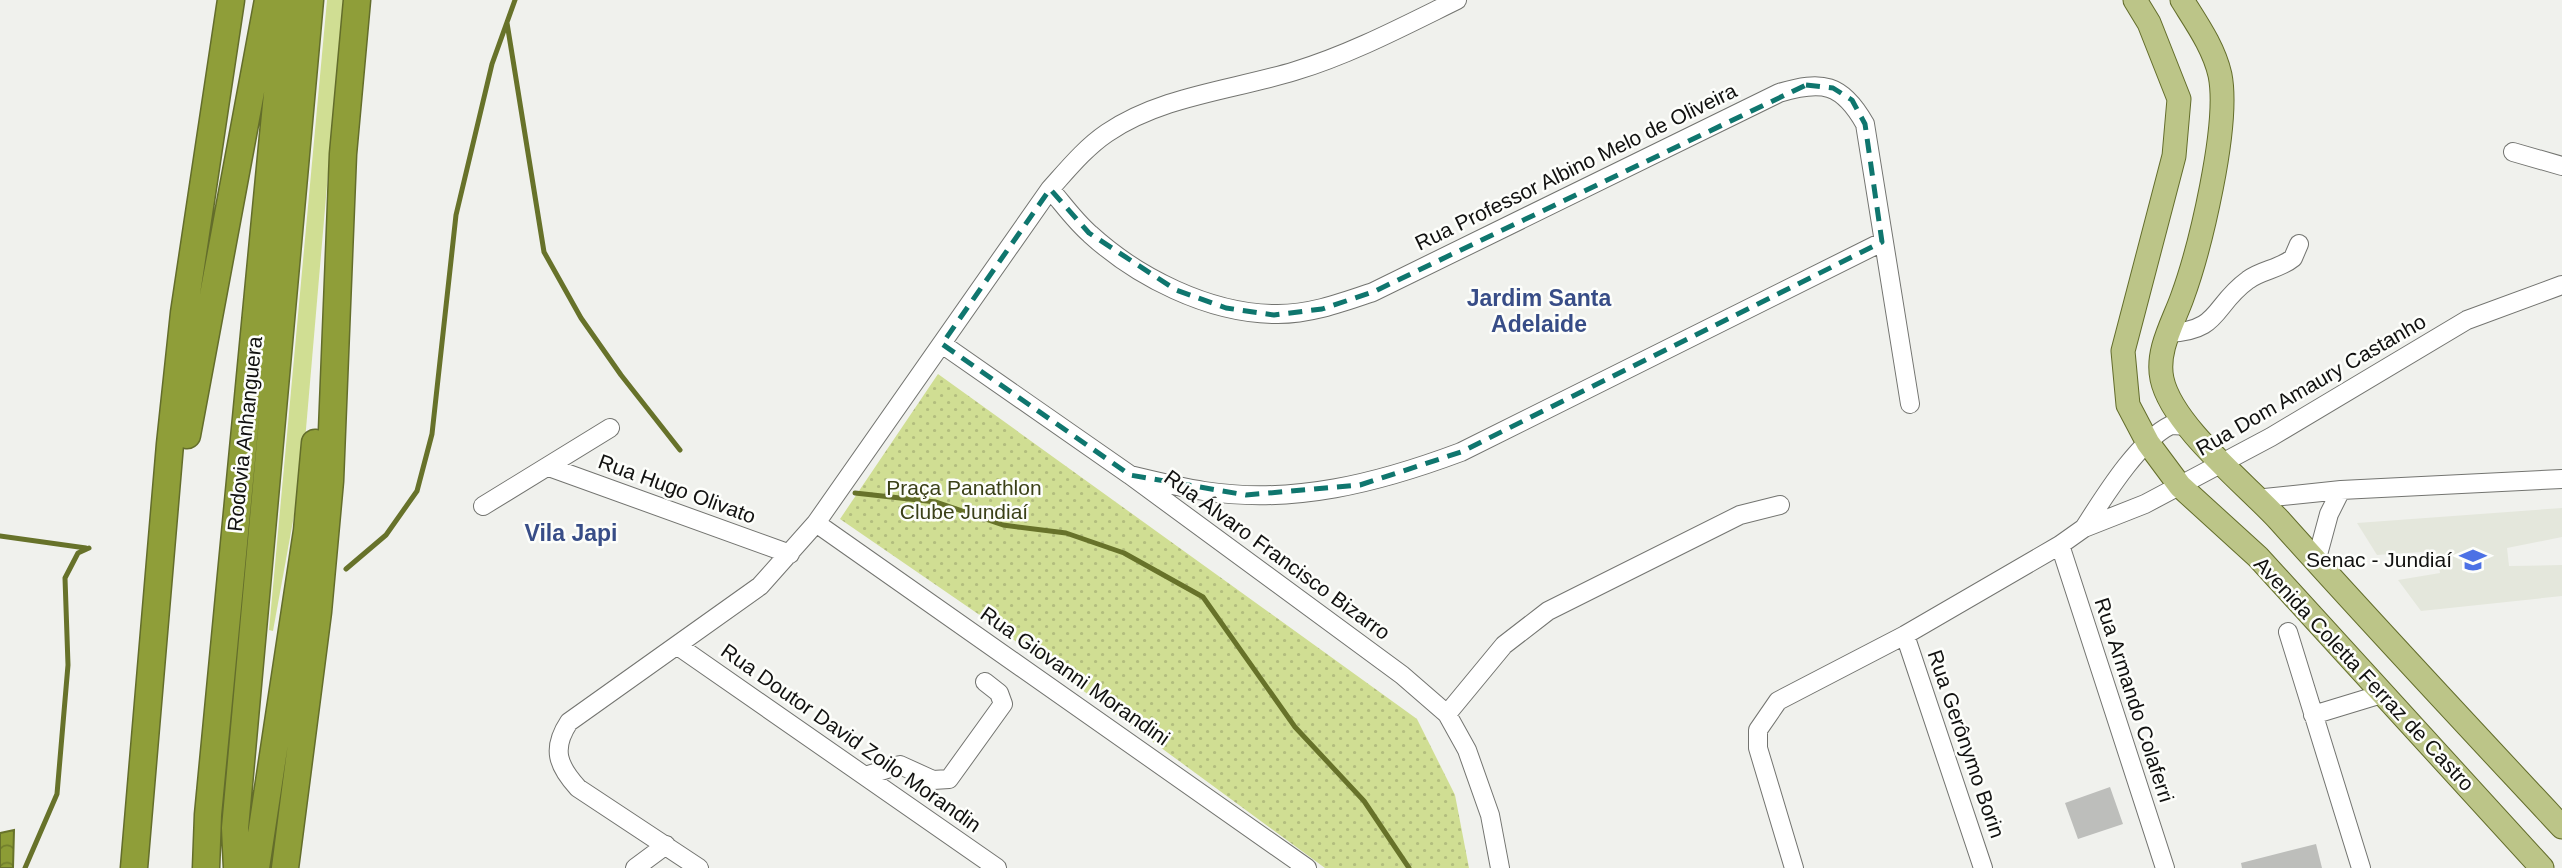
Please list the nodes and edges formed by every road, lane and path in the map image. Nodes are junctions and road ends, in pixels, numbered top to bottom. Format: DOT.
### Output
graph roads {
  1 [pos="230,0"];
  2 [pos="268,0"];
  3 [pos="286,0"];
  4 [pos="310,0"];
  5 [pos="357,0"];
  6 [pos="1457,0"];
  7 [pos="2135,0"];
  8 [pos="2182,0"];
  9 [pos="2513,152"];
  10 [pos="343,154"];
  11 [pos="2562,166"];
  12 [pos="1050,189"];
  13 [pos="1882,243"];
  14 [pos="2299,244"];
  15 [pos="2562,285"];
  16 [pos="2168,333"];
  17 [pos="943,344"];
  18 [pos="1910,404"];
  19 [pos="2190,426"];
  20 [pos="610,428"];
  21 [pos="2148,443"];
  22 [pos="2220,464"];
  23 [pos="549,467"];
  24 [pos="1130,475"];
  25 [pos="2562,478"];
  26 [pos="2180,486"];
  27 [pos="2341,490"];
  28 [pos="2255,499"];
  29 [pos="1780,505"];
  30 [pos="483,506"];
  31 [pos="816,523"];
  32 [pos="2084,528"];
  33 [pos="2060,545"];
  34 [pos="790,555"];
  35 [pos="2316,562"];
  36 [pos="2288,632"];
  37 [pos="1905,635"];
  38 [pos="153,637"];
  39 [pos="678,646"];
  40 [pos="985,682"];
  41 [pos="2382,694"];
  42 [pos="1447,714"];
  43 [pos="2313,715"];
  44 [pos="865,776"];
  45 [pos="2562,827"];
  46 [pos="666,845"];
  47 [pos="134,868"];
  48 [pos="206,868"];
  49 [pos="237,868"];
  50 [pos="257,868"];
  51 [pos="285,868"];
  52 [pos="635,868"];
  53 [pos="699,868"];
  54 [pos="998,868"];
  55 [pos="1307,868"];
  56 [pos="1500,868"];
  57 [pos="1794,868"];
  58 [pos="1983,868"];
  59 [pos="2165,868"];
  60 [pos="2361,868"];
  61 [pos="2542,868"];
  1 -- 38 [label="highway"];
  2 -- 38 [label="highway"];
  3 -- 48 [label="highway, Rodovia Anhanguera"];
  4 -- 49 [label="highway, Rodovia Anhanguera"];
  5 -- 10 [label="highway"];
  6 -- 12 [label="street"];
  7 -- 21 [label="main road, Avenida Coletta Ferraz de Castro"];
  8 -- 16 [label="main road, Avenida Coletta Ferraz de Castro"];
  9 -- 11 [label="street"];
  10 -- 50 [label="highway"];
  10 -- 51 [label="highway"];
  12 -- 13 [label="street, Rua Professor Albino Melo de Oliveira"];
  12 -- 17 [label="street"];
  13 -- 18 [label="street, Rua Professor Albino Melo de Oliveira"];
  13 -- 24 [label="street"];
  14 -- 16 [label="street"];
  15 -- 22 [label="street, Rua Dom Amaury Castanho"];
  16 -- 19 [label="main road, Avenida Coletta Ferraz de Castro"];
  17 -- 24 [label="street, Rua Álvaro Francisco Bizarro"];
  17 -- 31 [label="street"];
  19 -- 21 [label="street, Rua Dom Amaury Castanho"];
  19 -- 22 [label="main road, Avenida Coletta Ferraz de Castro"];
  20 -- 23 [label="street"];
  21 -- 26 [label="main road, Avenida Coletta Ferraz de Castro"];
  21 -- 32 [label="street, Rua Dom Amaury Castanho"];
  22 -- 26 [label="street, Rua Dom Amaury Castanho"];
  22 -- 28 [label="main road, Avenida Coletta Ferraz de Castro"];
  23 -- 30 [label="street"];
  23 -- 34 [label="street, Rua Hugo Olivato"];
  24 -- 42 [label="street, Rua Álvaro Francisco Bizarro"];
  25 -- 27 [label="street"];
  26 -- 32 [label="street, Rua Dom Amaury Castanho"];
  26 -- 41 [label="main road, Avenida Coletta Ferraz de Castro"];
  27 -- 28 [label="street"];
  27 -- 35 [label="street"];
  28 -- 35 [label="main road, Avenida Coletta Ferraz de Castro"];
  29 -- 42 [label="street"];
  31 -- 34 [label="street"];
  31 -- 55 [label="street, Rua Giovanni Morandini"];
  32 -- 33 [label="street, Rua Dom Amaury Castanho"];
  33 -- 37 [label="street, Rua Dom Amaury Castanho"];
  33 -- 59 [label="street, Rua Armando Colaferri"];
  34 -- 39 [label="street"];
  35 -- 45 [label="main road, Avenida Coletta Ferraz de Castro"];
  36 -- 43 [label="street"];
  37 -- 57 [label="street, Rua Dom Amaury Castanho"];
  37 -- 58 [label="street, Rua Gerônymo Borin"];
  38 -- 47 [label="highway"];
  39 -- 44 [label="street, Rua Doutor David Zoilo Morandin"];
  39 -- 46 [label="street"];
  40 -- 44 [label="street"];
  41 -- 43 [label="street"];
  41 -- 61 [label="main road, Avenida Coletta Ferraz de Castro"];
  42 -- 56 [label="street, Rua Álvaro Francisco Bizarro"];
  43 -- 60 [label="street"];
  44 -- 54 [label="street, Rua Doutor David Zoilo Morandin"];
  46 -- 52 [label="street"];
  46 -- 53 [label="street"];
}
